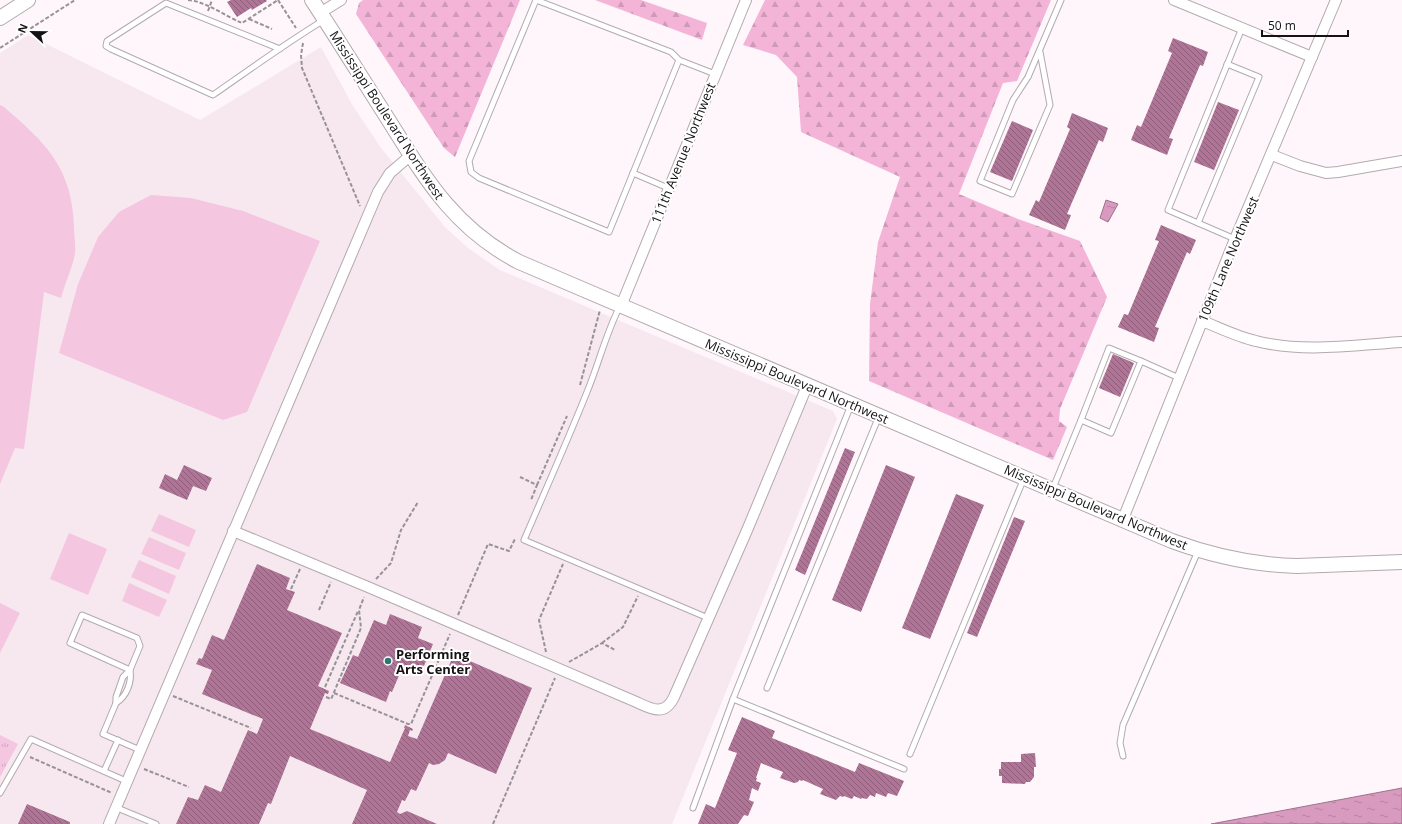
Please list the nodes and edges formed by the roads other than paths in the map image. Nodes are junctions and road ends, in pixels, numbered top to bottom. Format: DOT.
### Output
graph roads {
  1 [pos="28,0"];
  2 [pos="312,0"];
  3 [pos="341,0"];
  4 [pos="746,0"];
  5 [pos="1061,0"];
  6 [pos="1174,0"];
  7 [pos="1336,0"];
  8 [pos="323,16"];
  9 [pos="0,18"];
  10 [pos="1242,28"];
  11 [pos="280,49"];
  12 [pos="1040,52"];
  13 [pos="1312,57"];
  14 [pos="680,60"];
  15 [pos="1227,64"];
  16 [pos="715,74"];
  17 [pos="411,155"];
  18 [pos="1272,155"];
  19 [pos="1402,161"];
  20 [pos="633,173"];
  21 [pos="668,188"];
  22 [pos="1198,223"];
  23 [pos="1236,239"];
  24 [pos="621,306"];
  25 [pos="1202,321"];
  26 [pos="1402,342"];
  27 [pos="1141,361"];
  28 [pos="1179,378"];
  29 [pos="807,386"];
  30 [pos="851,404"];
  31 [pos="880,415"];
  32 [pos="1081,420"];
  33 [pos="1024,477"];
  34 [pos="1053,489"];
  35 [pos="1123,519"];
  36 [pos="233,531"];
  37 [pos="1198,550"];
  38 [pos="1402,562"];
  39 [pos="708,618"];
  40 [pos="130,670"];
  41 [pos="767,688"];
  42 [pos="733,699"];
  43 [pos="118,740"];
  44 [pos="140,750"];
  45 [pos="910,754"];
  46 [pos="1123,756"];
  47 [pos="904,769"];
  48 [pos="104,771"];
  49 [pos="126,781"];
  50 [pos="0,793"];
  51 [pos="115,807"];
  52 [pos="693,808"];
  53 [pos="109,824"];
  54 [pos="156,824"];
  1 -- 9 [label="street"];
  2 -- 8 [label="street, Mississippi Boulevard Northwest"];
  3 -- 8 [label="street"];
  4 -- 16 [label="street, 111th Avenue Northwest"];
  5 -- 12 [label="lane"];
  6 -- 10 [label="street"];
  7 -- 13 [label="street, 109th Lane Northwest"];
  8 -- 11 [label="lane"];
  8 -- 17 [label="street, Mississippi Boulevard Northwest"];
  10 -- 13 [label="street"];
  10 -- 15 [label="lane"];
  11 -- 11 [label="lane"];
  12 -- 12 [label="lane"];
  13 -- 18 [label="street, 109th Lane Northwest"];
  14 -- 16 [label="lane"];
  14 -- 20 [label="lane"];
  14 -- 20 [label="lane"];
  15 -- 22 [label="lane"];
  15 -- 22 [label="lane"];
  16 -- 21 [label="street, 111th Avenue Northwest"];
  17 -- 24 [label="street, Mississippi Boulevard Northwest"];
  17 -- 36 [label="street"];
  18 -- 19 [label="street"];
  18 -- 23 [label="street, 109th Lane Northwest"];
  20 -- 21 [label="lane"];
  21 -- 24 [label="street, 111th Avenue Northwest"];
  22 -- 23 [label="lane"];
  23 -- 25 [label="street, 109th Lane Northwest"];
  24 -- 29 [label="street, Mississippi Boulevard Northwest"];
  24 -- 39 [label="lane"];
  25 -- 26 [label="street"];
  25 -- 28 [label="street, 109th Lane Northwest"];
  27 -- 28 [label="lane"];
  27 -- 32 [label="lane"];
  27 -- 32 [label="lane"];
  28 -- 35 [label="street, 109th Lane Northwest"];
  29 -- 30 [label="street, Mississippi Boulevard Northwest"];
  29 -- 39 [label="street"];
  30 -- 31 [label="street, Mississippi Boulevard Northwest"];
  30 -- 42 [label="lane"];
  31 -- 33 [label="street, Mississippi Boulevard Northwest"];
  31 -- 41 [label="lane"];
  32 -- 34 [label="lane"];
  33 -- 34 [label="street, Mississippi Boulevard Northwest"];
  33 -- 45 [label="lane"];
  34 -- 35 [label="street, Mississippi Boulevard Northwest"];
  35 -- 37 [label="street, Mississippi Boulevard Northwest"];
  36 -- 39 [label="street"];
  36 -- 44 [label="street"];
  37 -- 38 [label="street, Mississippi Boulevard Northwest"];
  37 -- 46 [label="lane"];
  40 -- 40 [label="lane"];
  40 -- 43 [label="lane"];
  42 -- 47 [label="lane"];
  42 -- 52 [label="lane"];
  43 -- 44 [label="lane"];
  43 -- 48 [label="lane"];
  44 -- 49 [label="street"];
  48 -- 49 [label="lane"];
  48 -- 50 [label="lane"];
  49 -- 51 [label="street"];
  51 -- 53 [label="street"];
  51 -- 54 [label="lane"];
}
